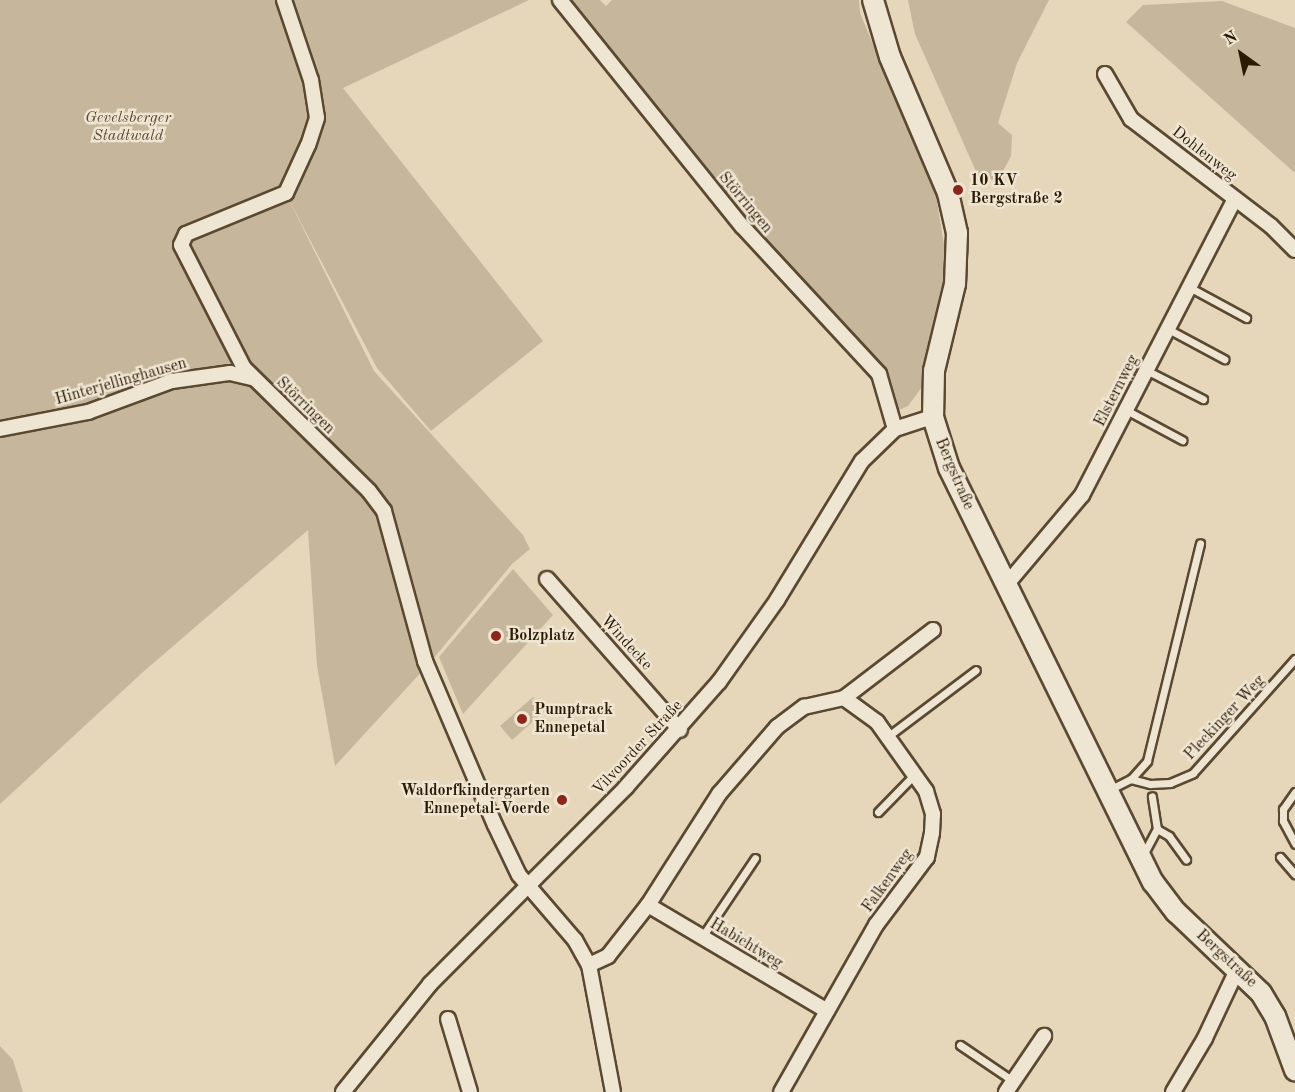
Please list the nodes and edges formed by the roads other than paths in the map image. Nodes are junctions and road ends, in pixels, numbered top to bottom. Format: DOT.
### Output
graph roads {
  1 [pos="284,0"];
  2 [pos="560,0"];
  3 [pos="873,0"];
  4 [pos="1106,74"];
  5 [pos="1235,199"];
  6 [pos="1295,250"];
  7 [pos="1189,288"];
  8 [pos="1246,318"];
  9 [pos="1168,329"];
  10 [pos="1224,359"];
  11 [pos="1146,370"];
  12 [pos="252,378"];
  13 [pos="1203,399"];
  14 [pos="1126,410"];
  15 [pos="933,417"];
  16 [pos="0,429"];
  17 [pos="895,429"];
  18 [pos="1182,440"];
  19 [pos="1200,543"];
  20 [pos="547,579"];
  21 [pos="1007,584"];
  22 [pos="933,630"];
  23 [pos="1295,659"];
  24 [pos="976,670"];
  25 [pos="844,698"];
  26 [pos="680,730"];
  27 [pos="887,737"];
  28 [pos="914,775"];
  29 [pos="1131,779"];
  30 [pos="1109,790"];
  31 [pos="1295,792"];
  32 [pos="1152,796"];
  33 [pos="878,812"];
  34 [pos="1157,829"];
  35 [pos="1295,844"];
  36 [pos="1280,857"];
  37 [pos="755,858"];
  38 [pos="1141,858"];
  39 [pos="1186,859"];
  40 [pos="1295,874"];
  41 [pos="528,885"];
  42 [pos="648,905"];
  43 [pos="702,937"];
  44 [pos="589,965"];
  45 [pos="1238,968"];
  46 [pos="827,1011"];
  47 [pos="448,1019"];
  48 [pos="1044,1036"];
  49 [pos="960,1044"];
  50 [pos="1295,1070"];
  51 [pos="1010,1087"];
  52 [pos="343,1092"];
  53 [pos="471,1092"];
  54 [pos="613,1092"];
  55 [pos="781,1092"];
  56 [pos="1173,1092"];
  1 -- 12 [label="street, Störringen"];
  2 -- 17 [label="street, Störringen"];
  3 -- 15 [label="street, Bergstraße"];
  4 -- 5 [label="street, Dohlenweg"];
  5 -- 6 [label="street, Dohlenweg"];
  5 -- 7 [label="street, Elsternweg"];
  7 -- 8 [label="lane"];
  7 -- 9 [label="street, Elsternweg"];
  9 -- 10 [label="lane"];
  9 -- 11 [label="street, Elsternweg"];
  11 -- 13 [label="lane"];
  11 -- 14 [label="street, Elsternweg"];
  12 -- 16 [label="street, Hinterjellinghausen"];
  12 -- 41 [label="street, Störringen"];
  14 -- 18 [label="lane"];
  14 -- 21 [label="street, Elsternweg"];
  15 -- 17 [label="street, Vilvoorder Straße"];
  15 -- 21 [label="street, Bergstraße"];
  17 -- 26 [label="street, Vilvoorder Straße"];
  19 -- 29 [label="lane"];
  20 -- 26 [label="street, Windecke"];
  21 -- 30 [label="street, Bergstraße"];
  22 -- 25 [label="street"];
  23 -- 29 [label="lane, Pleckinger Weg"];
  24 -- 27 [label="lane"];
  25 -- 27 [label="street, Falkenweg"];
  25 -- 42 [label="street"];
  26 -- 41 [label="street, Vilvoorder Straße"];
  27 -- 28 [label="street, Falkenweg"];
  28 -- 33 [label="lane"];
  28 -- 46 [label="street, Falkenweg"];
  29 -- 30 [label="lane"];
  30 -- 38 [label="street, Bergstraße"];
  31 -- 35 [label="lane"];
  32 -- 34 [label="lane"];
  34 -- 38 [label="lane"];
  34 -- 39 [label="lane"];
  36 -- 40 [label="lane"];
  37 -- 43 [label="lane"];
  38 -- 45 [label="street, Bergstraße"];
  41 -- 44 [label="street, Störringen"];
  41 -- 52 [label="street, Vilvoorder Straße"];
  42 -- 43 [label="street, Habichtweg"];
  42 -- 44 [label="street"];
  43 -- 46 [label="street, Habichtweg"];
  44 -- 54 [label="street, Störringen"];
  45 -- 50 [label="street, Bergstraße"];
  45 -- 56 [label="street"];
  46 -- 55 [label="street, Falkenweg"];
  47 -- 53 [label="street"];
  48 -- 51 [label="street"];
  49 -- 51 [label="lane"];
}
